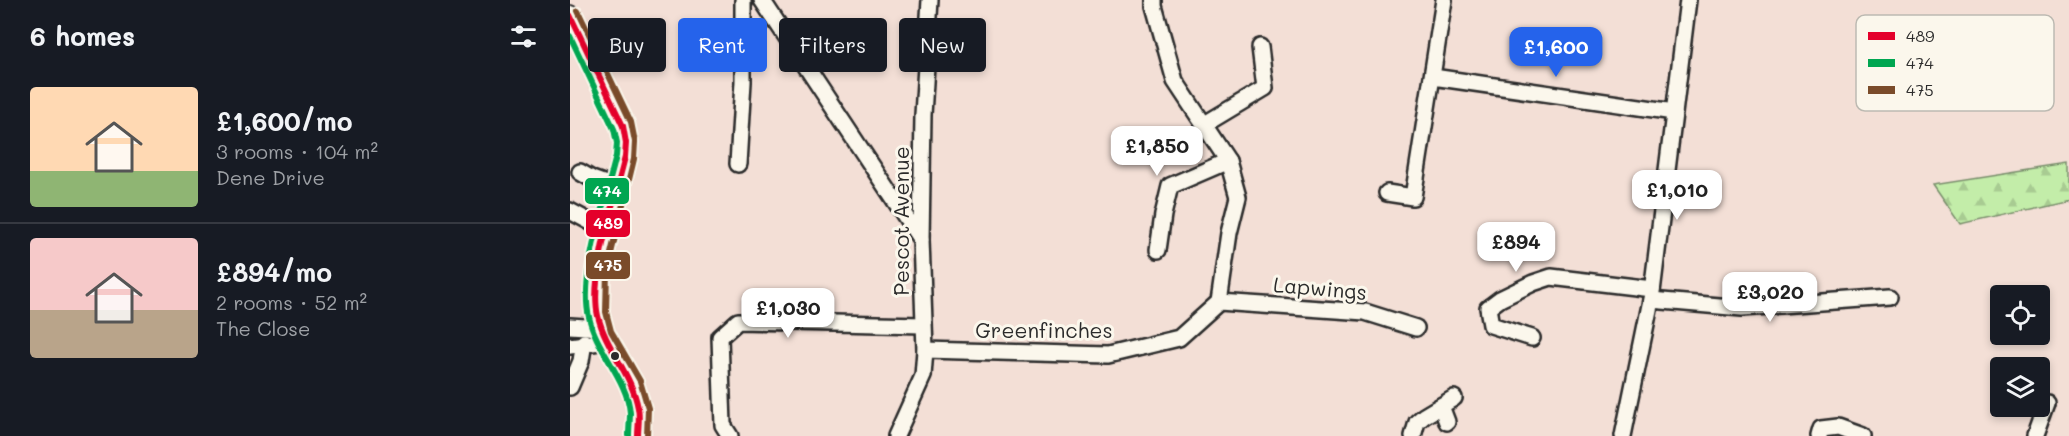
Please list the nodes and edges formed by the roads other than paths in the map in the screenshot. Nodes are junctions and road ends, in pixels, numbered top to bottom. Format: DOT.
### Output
graph roads {
  1 [pos="743,0"];
  2 [pos="762,0"];
  3 [pos="930,0"];
  4 [pos="1154,0"];
  5 [pos="1444,0"];
  6 [pos="1688,0"];
  7 [pos="570,15"];
  8 [pos="1260,48"];
  9 [pos="1433,77"];
  10 [pos="1674,112"];
  11 [pos="1205,124"];
  12 [pos="1228,161"];
  13 [pos="738,164"];
  14 [pos="580,172"];
  15 [pos="618,188"];
  16 [pos="1387,193"];
  17 [pos="570,211"];
  18 [pos="607,231"];
  19 [pos="921,240"];
  20 [pos="1158,250"];
  21 [pos="1651,295"];
  22 [pos="1890,297"];
  23 [pos="1219,302"];
  24 [pos="923,325"];
  25 [pos="570,326"];
  26 [pos="1416,328"];
  27 [pos="604,334"];
  28 [pos="1532,338"];
  29 [pos="577,344"];
  30 [pos="925,350"];
  31 [pos="570,387"];
  32 [pos="2042,417"];
  33 [pos="1447,422"];
  34 [pos="638,436"];
  35 [pos="730,436"];
  36 [pos="896,436"];
  37 [pos="1413,436"];
  38 [pos="1623,436"];
  39 [pos="1819,436"];
  40 [pos="1863,436"];
  41 [pos="2035,436"];
  1 -- 13 [label="street"];
  2 -- 19 [label="street"];
  3 -- 19 [label="street, Pescot Avenue"];
  4 -- 11 [label="street"];
  5 -- 9 [label="street"];
  6 -- 10 [label="street"];
  7 -- 15 [label="main road"];
  8 -- 11 [label="street"];
  9 -- 10 [label="street"];
  9 -- 16 [label="street"];
  10 -- 21 [label="street"];
  11 -- 12 [label="street"];
  12 -- 20 [label="street"];
  12 -- 23 [label="street"];
  14 -- 15 [label="street"];
  15 -- 18 [label="main road"];
  17 -- 18 [label="street"];
  18 -- 27 [label="main road"];
  19 -- 24 [label="street, Pescot Avenue"];
  21 -- 22 [label="street"];
  21 -- 28 [label="street"];
  21 -- 38 [label="street"];
  23 -- 26 [label="street, Lapwings"];
  23 -- 30 [label="street, Greenfinches"];
  24 -- 30 [label="street, Pescot Avenue"];
  24 -- 35 [label="street"];
  25 -- 27 [label="street"];
  27 -- 29 [label="street"];
  27 -- 34 [label="main road"];
  29 -- 31 [label="street"];
  30 -- 36 [label="street, Pescot Avenue"];
  32 -- 41 [label="street"];
  33 -- 37 [label="street"];
  39 -- 40 [label="street"];
}
